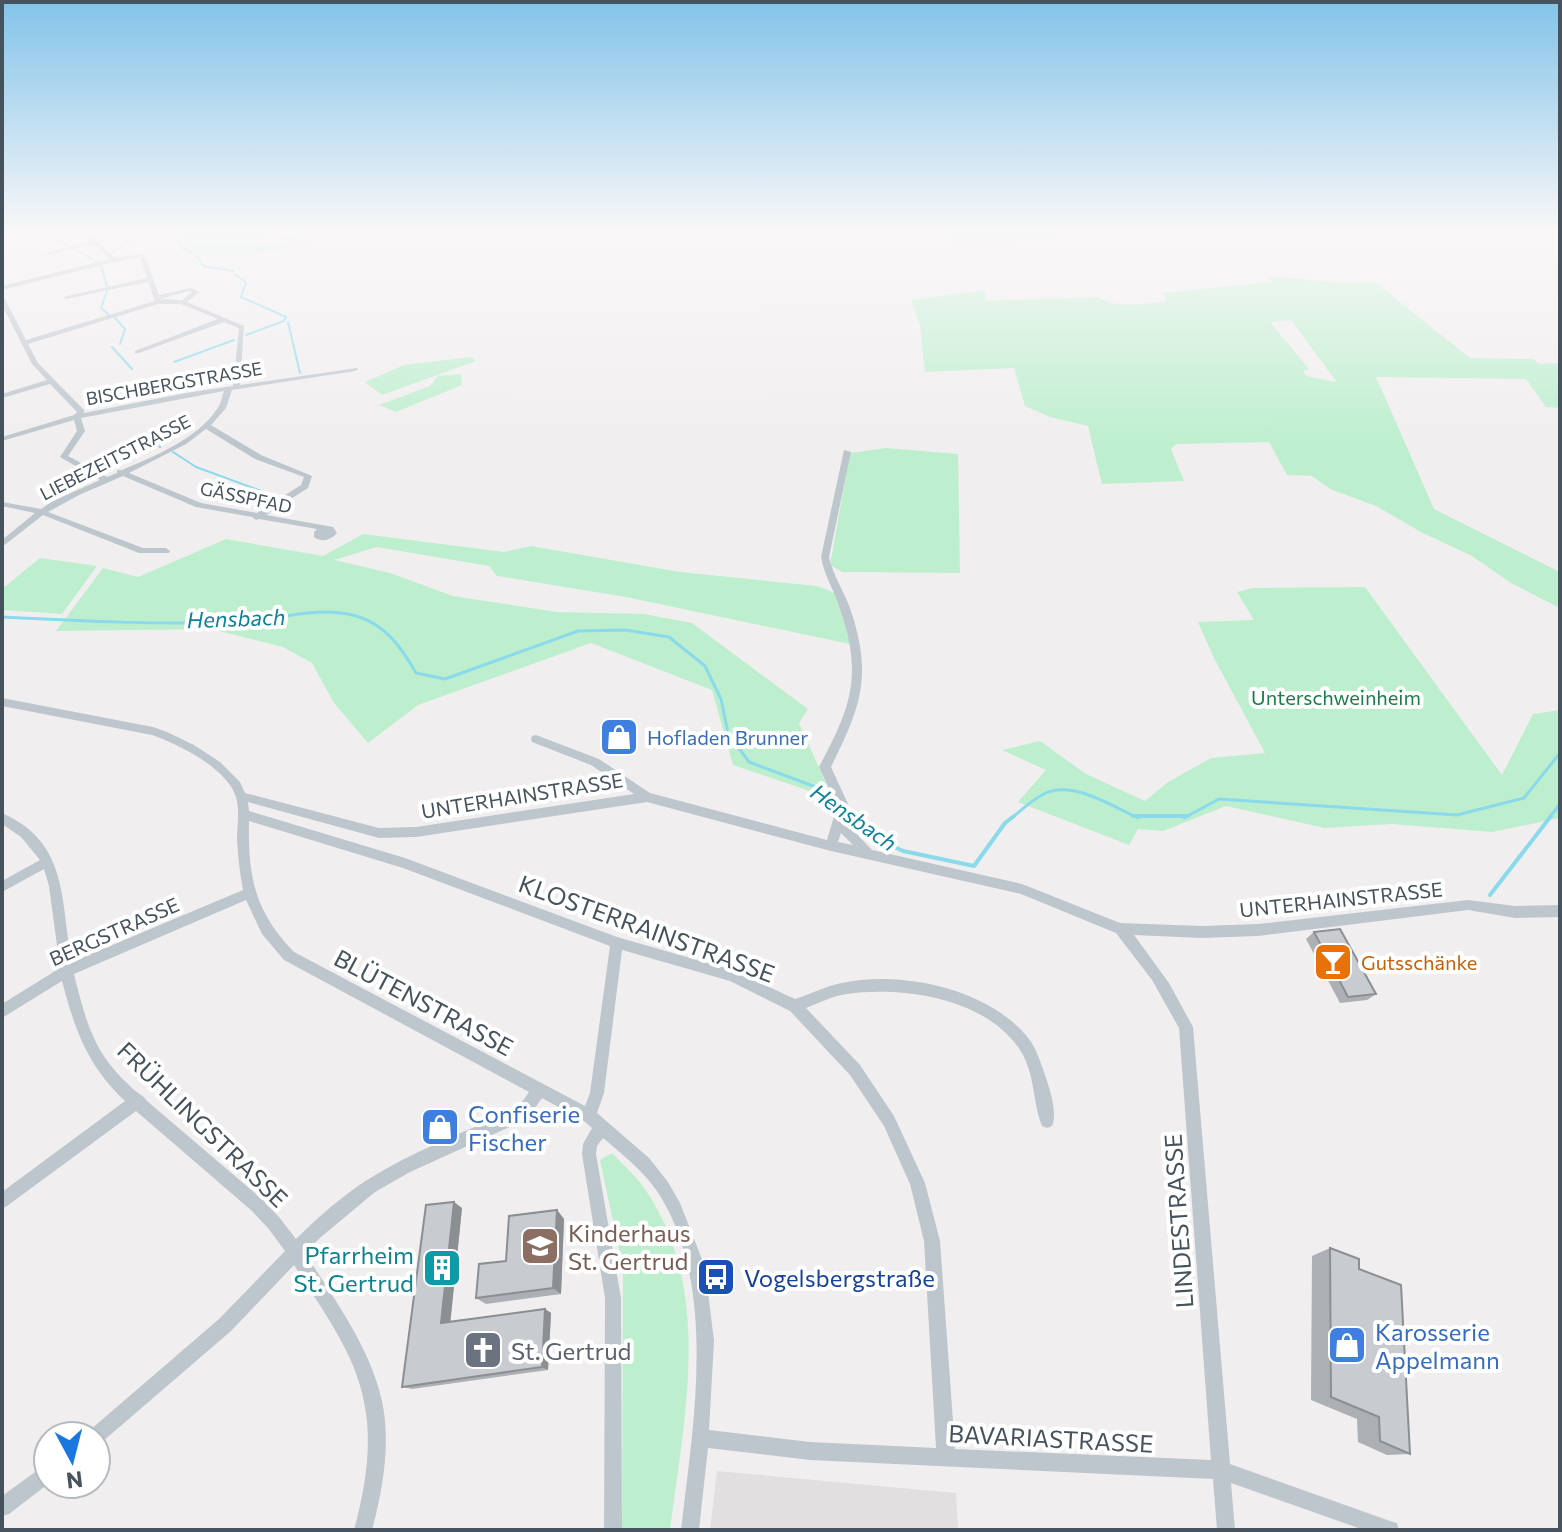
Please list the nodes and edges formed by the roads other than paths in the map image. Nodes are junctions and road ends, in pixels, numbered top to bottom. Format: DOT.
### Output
graph roads {
  1 [pos="3,301"];
  2 [pos="152,301"];
  3 [pos="176,301"];
  4 [pos="183,302"];
  5 [pos="222,320"];
  6 [pos="24,343"];
  7 [pos="137,352"];
  8 [pos="355,369"];
  9 [pos="49,382"];
  10 [pos="232,388"];
  11 [pos="2,396"];
  12 [pos="77,417"];
  13 [pos="208,427"];
  14 [pos="2,439"];
  15 [pos="847,452"];
  16 [pos="120,472"];
  17 [pos="105,479"];
  18 [pos="2,504"];
  19 [pos="42,512"];
  20 [pos="256,517"];
  21 [pos="323,529"];
  22 [pos="2,544"];
  23 [pos="166,551"];
  24 [pos="2,702"];
  25 [pos="536,739"];
  26 [pos="241,796"];
  27 [pos="647,797"];
  28 [pos="243,814"];
  29 [pos="841,815"];
  30 [pos="2,818"];
  31 [pos="831,846"];
  32 [pos="869,854"];
  33 [pos="48,861"];
  34 [pos="2,887"];
  35 [pos="248,894"];
  36 [pos="1560,911"];
  37 [pos="1120,929"];
  38 [pos="617,943"];
  39 [pos="66,971"];
  40 [pos="795,1006"];
  41 [pos="2,1012"];
  42 [pos="539,1090"];
  43 [pos="138,1100"];
  44 [pos="596,1121"];
  45 [pos="1047,1121"];
  46 [pos="2,1201"];
  47 [pos="295,1252"];
  48 [pos="112,1422"];
  49 [pos="700,1438"];
  50 [pos="946,1456"];
  51 [pos="1221,1470"];
  52 [pos="32,1485"];
  53 [pos="2,1507"];
  54 [pos="363,1530"];
  55 [pos="613,1530"];
  56 [pos="690,1530"];
  57 [pos="1226,1530"];
  58 [pos="1390,1530"];
  1 -- 6 [label="street"];
  2 -- 6 [label="street"];
  3 -- 4 [label="street"];
  4 -- 5 [label="street"];
  5 -- 7 [label="street"];
  5 -- 10 [label="street, LIEBEZEITSTRASSE"];
  6 -- 9 [label="street"];
  8 -- 10 [label="street, BISCHBERGSTRASSE"];
  9 -- 11 [label="street"];
  9 -- 12 [label="street"];
  10 -- 12 [label="street, BISCHBERGSTRASSE"];
  10 -- 13 [label="street, LIEBEZEITSTRASSE"];
  12 -- 14 [label="street, BISCHBERGSTRASSE"];
  12 -- 17 [label="street"];
  13 -- 16 [label="street, LIEBEZEITSTRASSE"];
  13 -- 20 [label="street"];
  15 -- 29 [label="street"];
  16 -- 17 [label="street, LIEBEZEITSTRASSE"];
  16 -- 20 [label="street, GÄSSPFAD"];
  17 -- 19 [label="street, LIEBEZEITSTRASSE"];
  18 -- 19 [label="street"];
  19 -- 22 [label="street, LIEBEZEITSTRASSE"];
  19 -- 23 [label="street"];
  20 -- 21 [label="street, GÄSSPFAD"];
  24 -- 26 [label="street"];
  25 -- 27 [label="street"];
  26 -- 27 [label="street, UNTERHAINSTRASSE"];
  26 -- 28 [label="street"];
  27 -- 31 [label="street, UNTERHAINSTRASSE"];
  28 -- 35 [label="street"];
  28 -- 38 [label="street, KLOSTERRAINSTRASSE"];
  29 -- 31 [label="street"];
  29 -- 32 [label="street"];
  30 -- 33 [label="street"];
  31 -- 32 [label="street, UNTERHAINSTRASSE"];
  32 -- 37 [label="street, UNTERHAINSTRASSE"];
  33 -- 34 [label="street"];
  33 -- 39 [label="street, FRÜHLINGSTRASSE"];
  35 -- 39 [label="street, BERGSTRASSE"];
  35 -- 42 [label="street, BLÜTENSTRASSE"];
  36 -- 37 [label="street, UNTERHAINSTRASSE"];
  37 -- 51 [label="street, LINDESTRASSE"];
  38 -- 40 [label="street, KLOSTERRAINSTRASSE"];
  38 -- 44 [label="street"];
  39 -- 41 [label="street, BERGSTRASSE"];
  39 -- 43 [label="street, FRÜHLINGSTRASSE"];
  40 -- 45 [label="street"];
  40 -- 50 [label="street, KLOSTERRAINSTRASSE"];
  42 -- 44 [label="street, BLÜTENSTRASSE"];
  42 -- 47 [label="street"];
  43 -- 46 [label="street"];
  43 -- 47 [label="street, FRÜHLINGSTRASSE"];
  44 -- 49 [label="street, BLÜTENSTRASSE"];
  44 -- 55 [label="street"];
  47 -- 48 [label="street"];
  47 -- 54 [label="street, FRÜHLINGSTRASSE"];
  49 -- 50 [label="street, BAVARIASTRASSE"];
  49 -- 56 [label="street, BLÜTENSTRASSE"];
  50 -- 51 [label="street, BAVARIASTRASSE"];
  51 -- 57 [label="street, LINDESTRASSE"];
  51 -- 58 [label="street, BAVARIASTRASSE"];
  52 -- 53 [label="street"];
}
